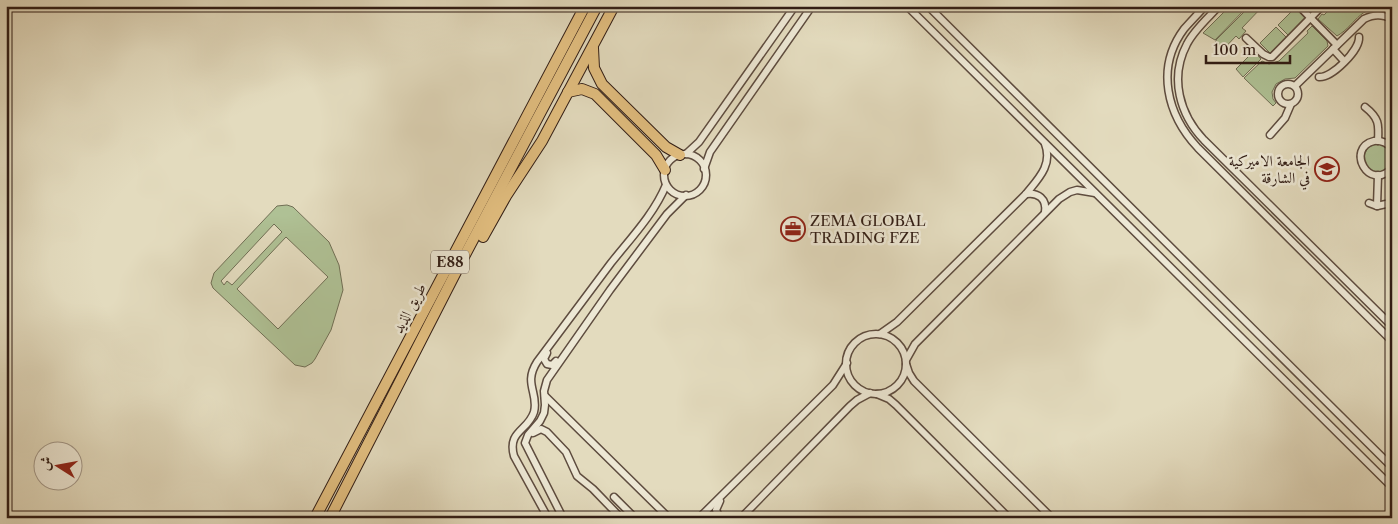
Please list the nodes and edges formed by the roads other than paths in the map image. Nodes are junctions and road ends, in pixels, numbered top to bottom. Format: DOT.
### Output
graph roads {
  1 [pos="585,6"];
  2 [pos="597,6"];
  3 [pos="614,6"];
  4 [pos="795,6"];
  5 [pos="812,6"];
  6 [pos="907,6"];
  7 [pos="928,6"];
  8 [pos="1205,6"];
  9 [pos="1220,6"];
  10 [pos="1299,6"];
  11 [pos="1322,6"];
  12 [pos="1311,18"];
  13 [pos="1392,20"];
  14 [pos="1359,37"];
  15 [pos="1246,38"];
  16 [pos="594,45"];
  17 [pos="1335,47"];
  18 [pos="1344,61"];
  19 [pos="1319,77"];
  20 [pos="1295,86"];
  21 [pos="568,92"];
  22 [pos="1291,104"];
  23 [pos="1365,107"];
  24 [pos="1270,135"];
  25 [pos="1378,141"];
  26 [pos="1044,142"];
  27 [pos="1391,146"];
  28 [pos="683,154"];
  29 [pos="1392,168"];
  30 [pos="704,169"];
  31 [pos="665,170"];
  32 [pos="1378,176"];
  33 [pos="666,185"];
  34 [pos="1096,193"];
  35 [pos="1026,194"];
  36 [pos="686,195"];
  37 [pos="1369,203"];
  38 [pos="1386,204"];
  39 [pos="1377,206"];
  40 [pos="1045,212"];
  41 [pos="458,268"];
  42 [pos="1376,310"];
  43 [pos="1366,315"];
  44 [pos="1392,326"];
  45 [pos="880,334"];
  46 [pos="554,339"];
  47 [pos="1392,341"];
  48 [pos="568,350"];
  49 [pos="906,362"];
  50 [pos="847,363"];
  51 [pos="873,393"];
  52 [pos="544,394"];
  53 [pos="532,458"];
  54 [pos="1392,467"];
  55 [pos="538,470"];
  56 [pos="525,476"];
  57 [pos="1392,487"];
  58 [pos="729,488"];
  59 [pos="614,497"];
  60 [pos="315,518"];
  61 [pos="330,518"];
  62 [pos="548,518"];
  63 [pos="563,518"];
  64 [pos="621,518"];
  65 [pos="635,518"];
  66 [pos="669,518"];
  67 [pos="699,518"];
  68 [pos="720,518"];
  69 [pos="739,518"];
  70 [pos="1010,518"];
  71 [pos="1052,518"];
  1 -- 60 [label="highway, طريق الذيد / E88"];
  2 -- 41 [label="highway, طريق الذيد / E88"];
  3 -- 16 [label="highway"];
  4 -- 28 [label="street"];
  5 -- 30 [label="street"];
  6 -- 26 [label="street"];
  7 -- 54 [label="street"];
  8 -- 43 [label="street"];
  9 -- 42 [label="street"];
  10 -- 12 [label="street"];
  11 -- 12 [label="street"];
  12 -- 15 [label="street"];
  12 -- 17 [label="street"];
  13 -- 17 [label="street"];
  14 -- 18 [label="street"];
  16 -- 21 [label="highway"];
  16 -- 28 [label="highway"];
  17 -- 18 [label="street"];
  17 -- 20 [label="street"];
  18 -- 19 [label="street"];
  20 -- 22 [label="street"];
  20 -- 22 [label="street"];
  21 -- 31 [label="highway"];
  21 -- 41 [label="highway"];
  22 -- 24 [label="street"];
  23 -- 25 [label="street"];
  25 -- 27 [label="street"];
  25 -- 32 [label="street"];
  26 -- 34 [label="street"];
  26 -- 35 [label="street"];
  28 -- 30 [label="street"];
  28 -- 31 [label="street"];
  29 -- 32 [label="street"];
  30 -- 36 [label="street"];
  31 -- 33 [label="street"];
  32 -- 39 [label="street"];
  33 -- 36 [label="street"];
  33 -- 46 [label="street"];
  34 -- 40 [label="street"];
  34 -- 57 [label="street"];
  35 -- 40 [label="street"];
  35 -- 45 [label="street"];
  36 -- 48 [label="street"];
  37 -- 39 [label="street"];
  38 -- 39 [label="street"];
  40 -- 49 [label="street"];
  41 -- 61 [label="highway, طريق الذيد / E88"];
  42 -- 43 [label="street"];
  42 -- 44 [label="street"];
  43 -- 47 [label="street"];
  45 -- 49 [label="street"];
  45 -- 50 [label="street"];
  46 -- 48 [label="street"];
  46 -- 56 [label="street"];
  48 -- 52 [label="street"];
  49 -- 51 [label="street"];
  49 -- 71 [label="street"];
  50 -- 51 [label="street"];
  50 -- 58 [label="street"];
  51 -- 69 [label="street"];
  51 -- 70 [label="street"];
  52 -- 53 [label="street"];
  52 -- 66 [label="street"];
  53 -- 55 [label="street"];
  53 -- 64 [label="street"];
  55 -- 56 [label="street"];
  55 -- 63 [label="street"];
  56 -- 62 [label="street"];
  58 -- 67 [label="street"];
  58 -- 68 [label="street"];
  59 -- 65 [label="street"];
}
